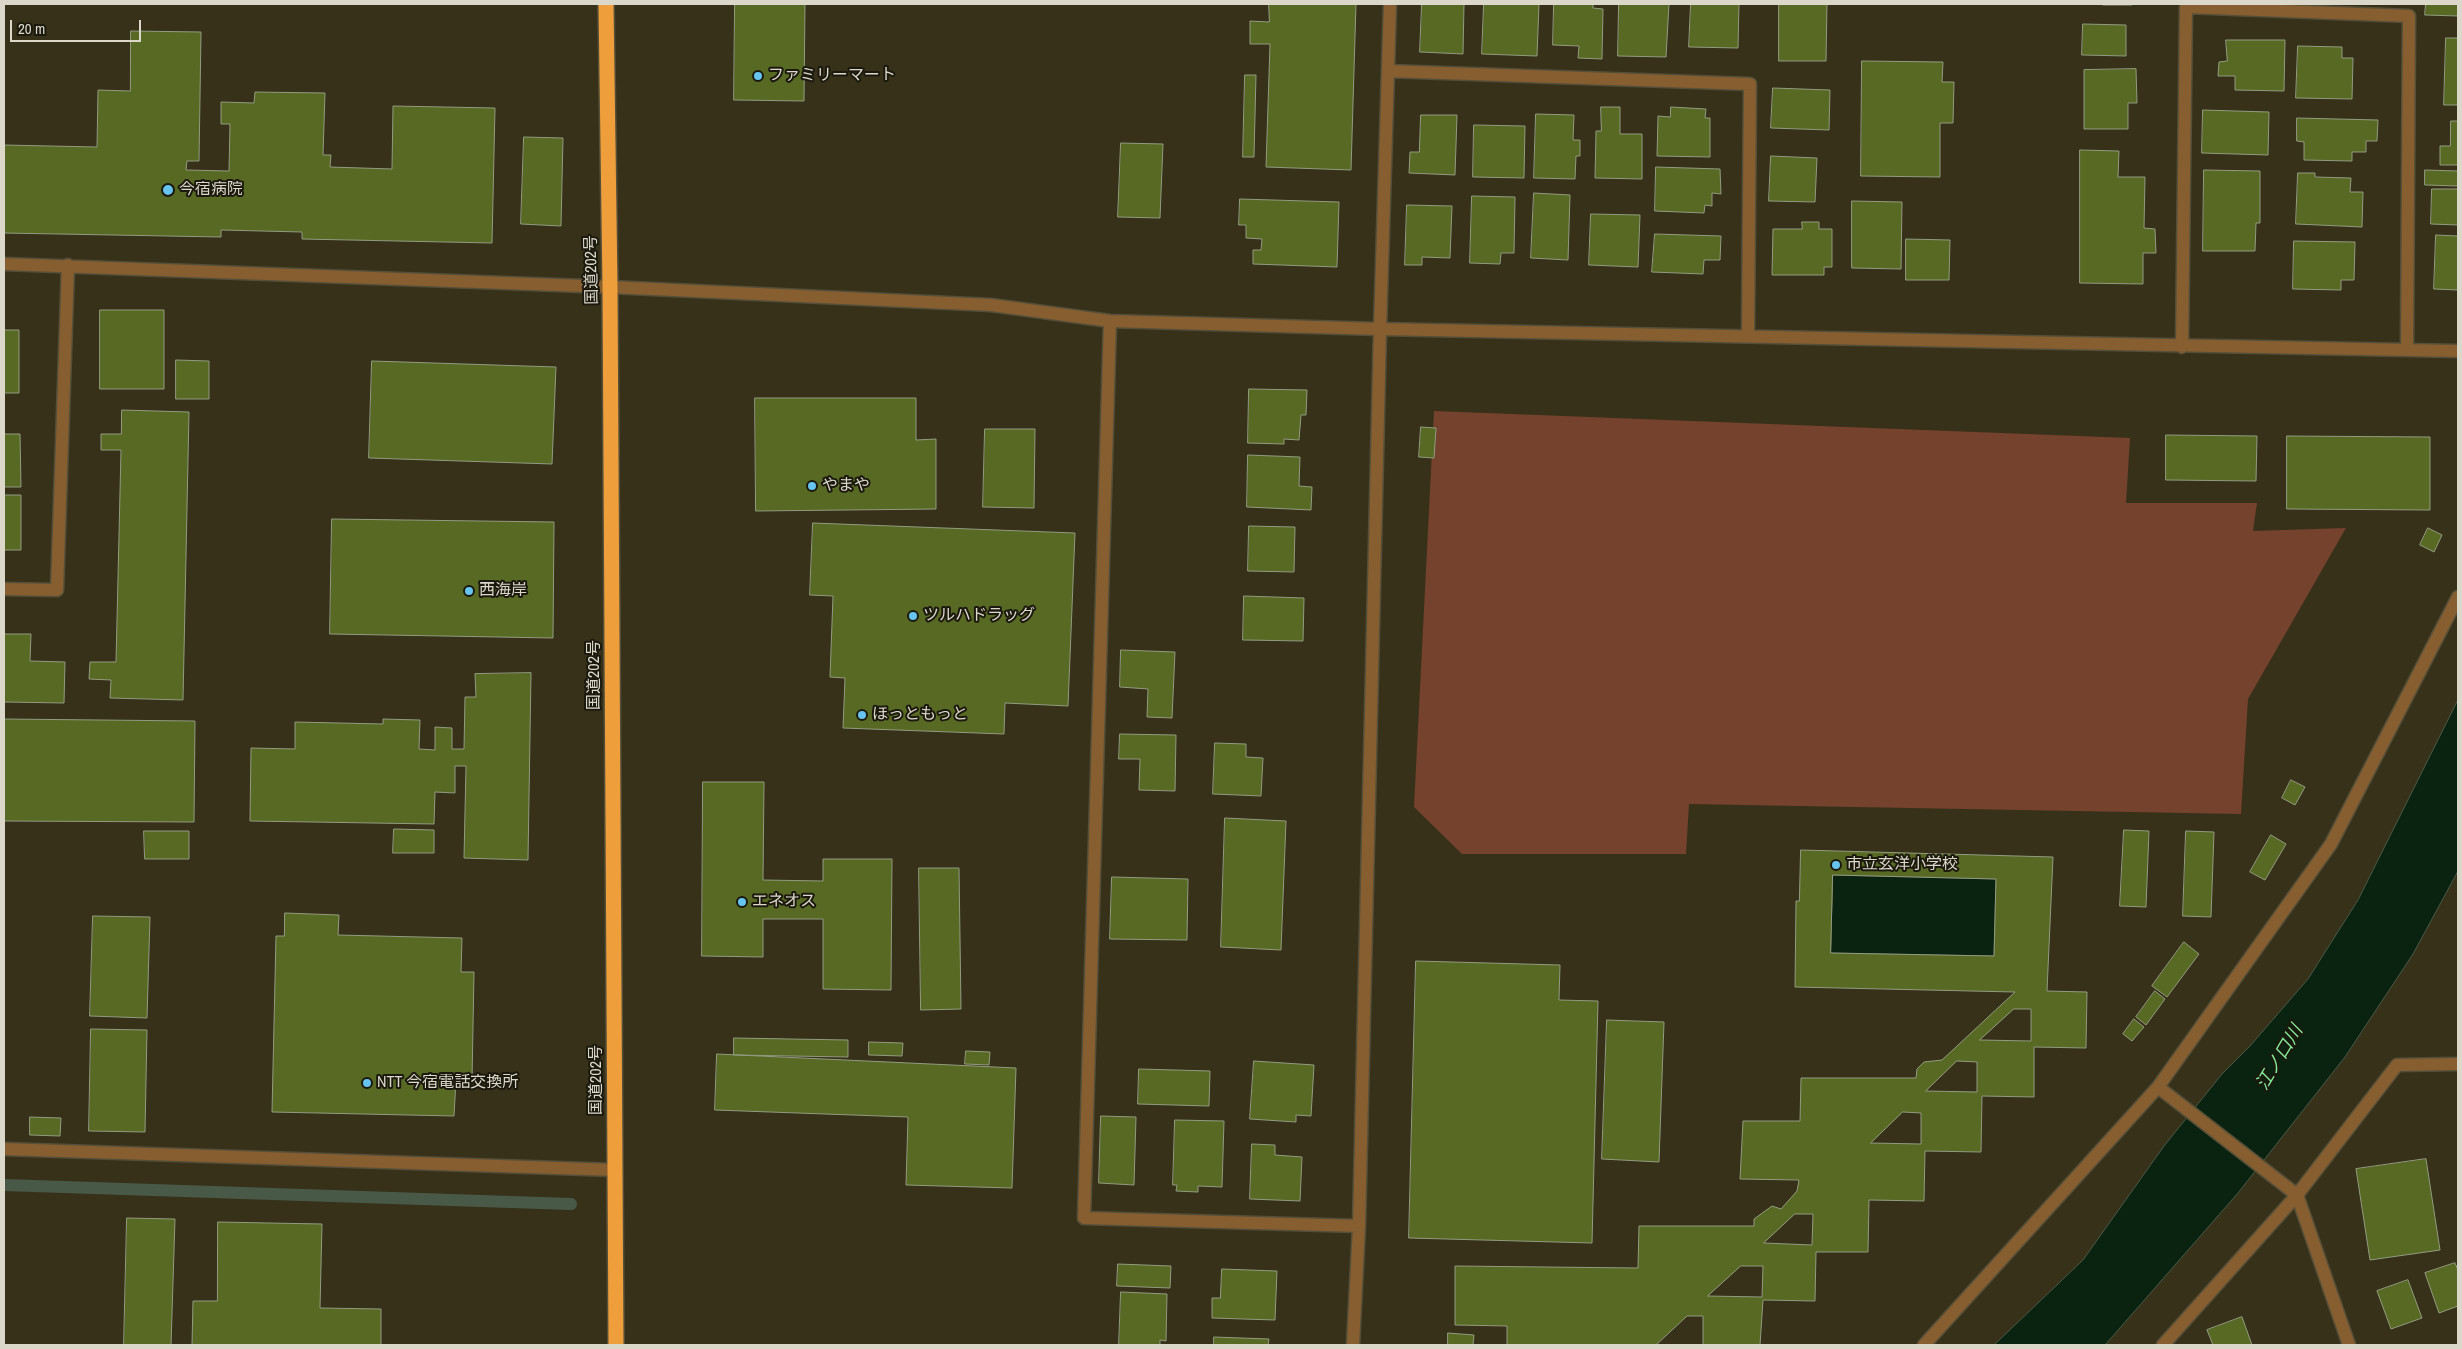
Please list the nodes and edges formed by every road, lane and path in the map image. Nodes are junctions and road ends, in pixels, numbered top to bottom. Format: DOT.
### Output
graph roads {
  1 [pos="606,4"];
  2 [pos="1390,4"];
  3 [pos="1388,71"];
  4 [pos="4,264"];
  5 [pos="68,265"];
  6 [pos="610,287"];
  7 [pos="1110,320"];
  8 [pos="1380,329"];
  9 [pos="1748,335"];
  10 [pos="2182,347"];
  11 [pos="2407,349"];
  12 [pos="2458,351"];
  13 [pos="4,589"];
  14 [pos="2458,597"];
  15 [pos="2458,1064"];
  16 [pos="2158,1087"];
  17 [pos="4,1148"];
  18 [pos="615,1170"];
  19 [pos="2297,1195"];
  20 [pos="1359,1226"];
  21 [pos="616,1345"];
  22 [pos="1354,1345"];
  23 [pos="1924,1345"];
  24 [pos="2163,1345"];
  25 [pos="2349,1345"];
  1 -- 6 [label="highway, 国道202号"];
  2 -- 3 [label="street"];
  3 -- 8 [label="street"];
  3 -- 9 [label="street"];
  4 -- 5 [label="street"];
  5 -- 6 [label="street"];
  5 -- 13 [label="street"];
  6 -- 7 [label="street"];
  6 -- 18 [label="highway, 国道202号"];
  7 -- 8 [label="street"];
  7 -- 20 [label="street"];
  8 -- 9 [label="street"];
  8 -- 20 [label="street"];
  9 -- 10 [label="street"];
  10 -- 11 [label="street"];
  10 -- 11 [label="street"];
  11 -- 12 [label="street"];
  14 -- 16 [label="street"];
  15 -- 19 [label="street"];
  16 -- 19 [label="street"];
  16 -- 23 [label="street"];
  17 -- 18 [label="street"];
  18 -- 21 [label="highway, 国道202号"];
  19 -- 24 [label="street"];
  19 -- 25 [label="street"];
  20 -- 22 [label="street"];
}
